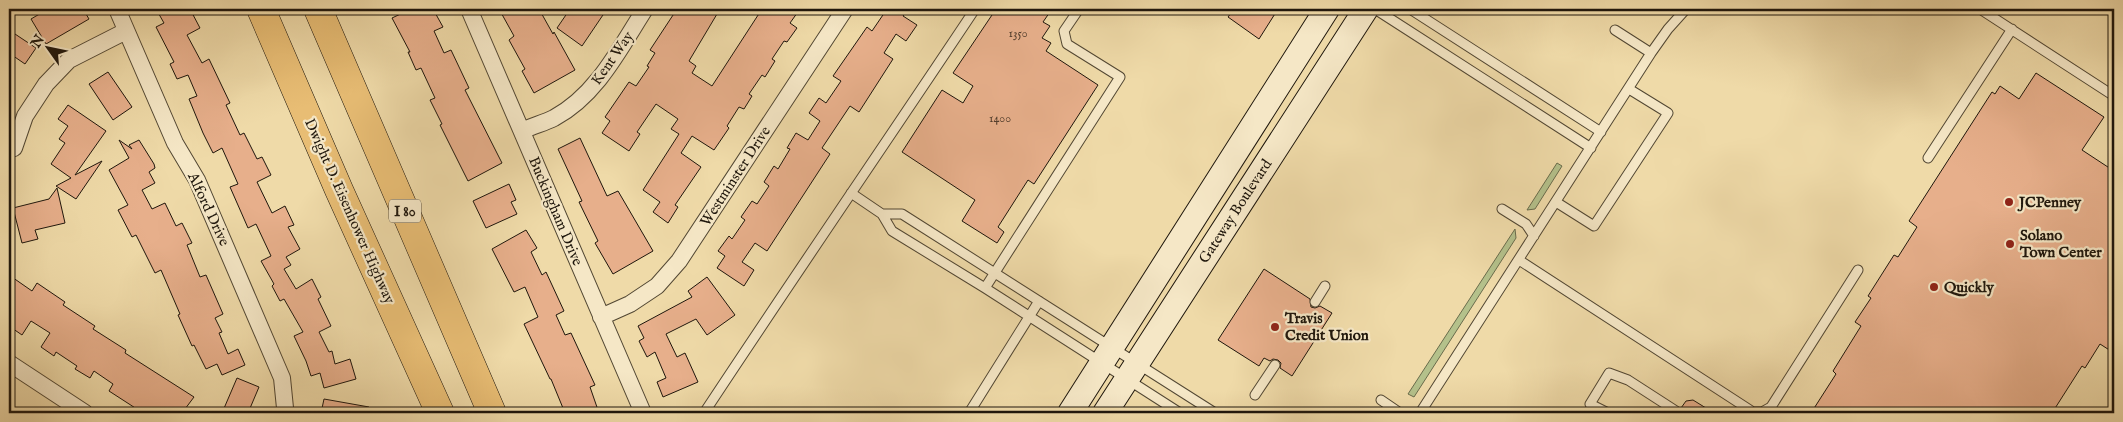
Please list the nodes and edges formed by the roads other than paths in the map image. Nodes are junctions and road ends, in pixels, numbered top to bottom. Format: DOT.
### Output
graph roads {
  1 [pos="117,9"];
  2 [pos="261,9"];
  3 [pos="318,9"];
  4 [pos="469,9"];
  5 [pos="645,9"];
  6 [pos="845,9"];
  7 [pos="975,9"];
  8 [pos="1079,9"];
  9 [pos="1327,9"];
  10 [pos="1366,9"];
  11 [pos="1375,9"];
  12 [pos="1410,9"];
  13 [pos="1686,9"];
  14 [pos="1980,9"];
  15 [pos="1615,30"];
  16 [pos="2012,30"];
  17 [pos="126,31"];
  18 [pos="1651,53"];
  19 [pos="1629,89"];
  20 [pos="2114,96"];
  21 [pos="522,131"];
  22 [pos="1601,132"];
  23 [pos="14,148"];
  24 [pos="1591,148"];
  25 [pos="1928,158"];
  26 [pos="851,193"];
  27 [pos="1556,202"];
  28 [pos="1502,209"];
  29 [pos="882,214"];
  30 [pos="1534,236"];
  31 [pos="1518,260"];
  32 [pos="1858,270"];
  33 [pos="994,273"];
  34 [pos="1325,286"];
  35 [pos="985,288"];
  36 [pos="1039,300"];
  37 [pos="1314,302"];
  38 [pos="1029,316"];
  39 [pos="601,317"];
  40 [pos="1106,355"];
  41 [pos="9,363"];
  42 [pos="1275,364"];
  43 [pos="1132,371"];
  44 [pos="1256,395"];
  45 [pos="1381,400"];
  46 [pos="1676,411"];
  47 [pos="85,413"];
  48 [pos="283,413"];
  49 [pos="440,413"];
  50 [pos="492,413"];
  51 [pos="643,413"];
  52 [pos="704,413"];
  53 [pos="970,413"];
  54 [pos="1070,413"];
  55 [pos="1105,413"];
  56 [pos="1180,413"];
  57 [pos="1214,413"];
  58 [pos="1400,413"];
  59 [pos="1420,413"];
  60 [pos="1608,413"];
  1 -- 17 [label="street, Alford Drive"];
  2 -- 49 [label="highway, Dwight D. Eisenhower Highway"];
  3 -- 50 [label="highway, I 80"];
  4 -- 21 [label="street, Buckingham Drive"];
  5 -- 21 [label="street, Kent Way"];
  6 -- 39 [label="street, Westminster Drive"];
  7 -- 26 [label="lane"];
  8 -- 33 [label="lane"];
  9 -- 40 [label="street, Gateway Boulevard"];
  10 -- 43 [label="street, Gateway Boulevard"];
  11 -- 24 [label="lane"];
  12 -- 22 [label="lane"];
  13 -- 18 [label="lane"];
  14 -- 16 [label="lane"];
  15 -- 18 [label="lane"];
  16 -- 20 [label="lane"];
  16 -- 25 [label="lane"];
  17 -- 23 [label="street"];
  17 -- 48 [label="street, Alford Drive"];
  18 -- 19 [label="lane"];
  19 -- 22 [label="lane"];
  19 -- 27 [label="lane"];
  21 -- 39 [label="street, Buckingham Drive"];
  22 -- 24 [label="lane"];
  24 -- 27 [label="lane"];
  26 -- 29 [label="lane"];
  26 -- 52 [label="lane"];
  27 -- 30 [label="lane"];
  28 -- 30 [label="lane"];
  29 -- 33 [label="lane"];
  29 -- 35 [label="lane"];
  30 -- 31 [label="lane"];
  31 -- 32 [label="lane"];
  31 -- 59 [label="lane"];
  33 -- 35 [label="lane"];
  33 -- 36 [label="lane"];
  34 -- 37 [label="lane"];
  35 -- 38 [label="lane"];
  36 -- 38 [label="lane"];
  36 -- 40 [label="lane"];
  38 -- 40 [label="lane"];
  38 -- 53 [label="lane"];
  39 -- 51 [label="street, Buckingham Drive"];
  40 -- 43 [label="lane"];
  40 -- 43 [label="lane"];
  40 -- 54 [label="street, Gateway Boulevard"];
  41 -- 47 [label="street"];
  42 -- 44 [label="lane"];
  43 -- 55 [label="street, Gateway Boulevard"];
  43 -- 56 [label="lane"];
  43 -- 57 [label="lane"];
  45 -- 58 [label="lane"];
  46 -- 60 [label="lane"];
}
